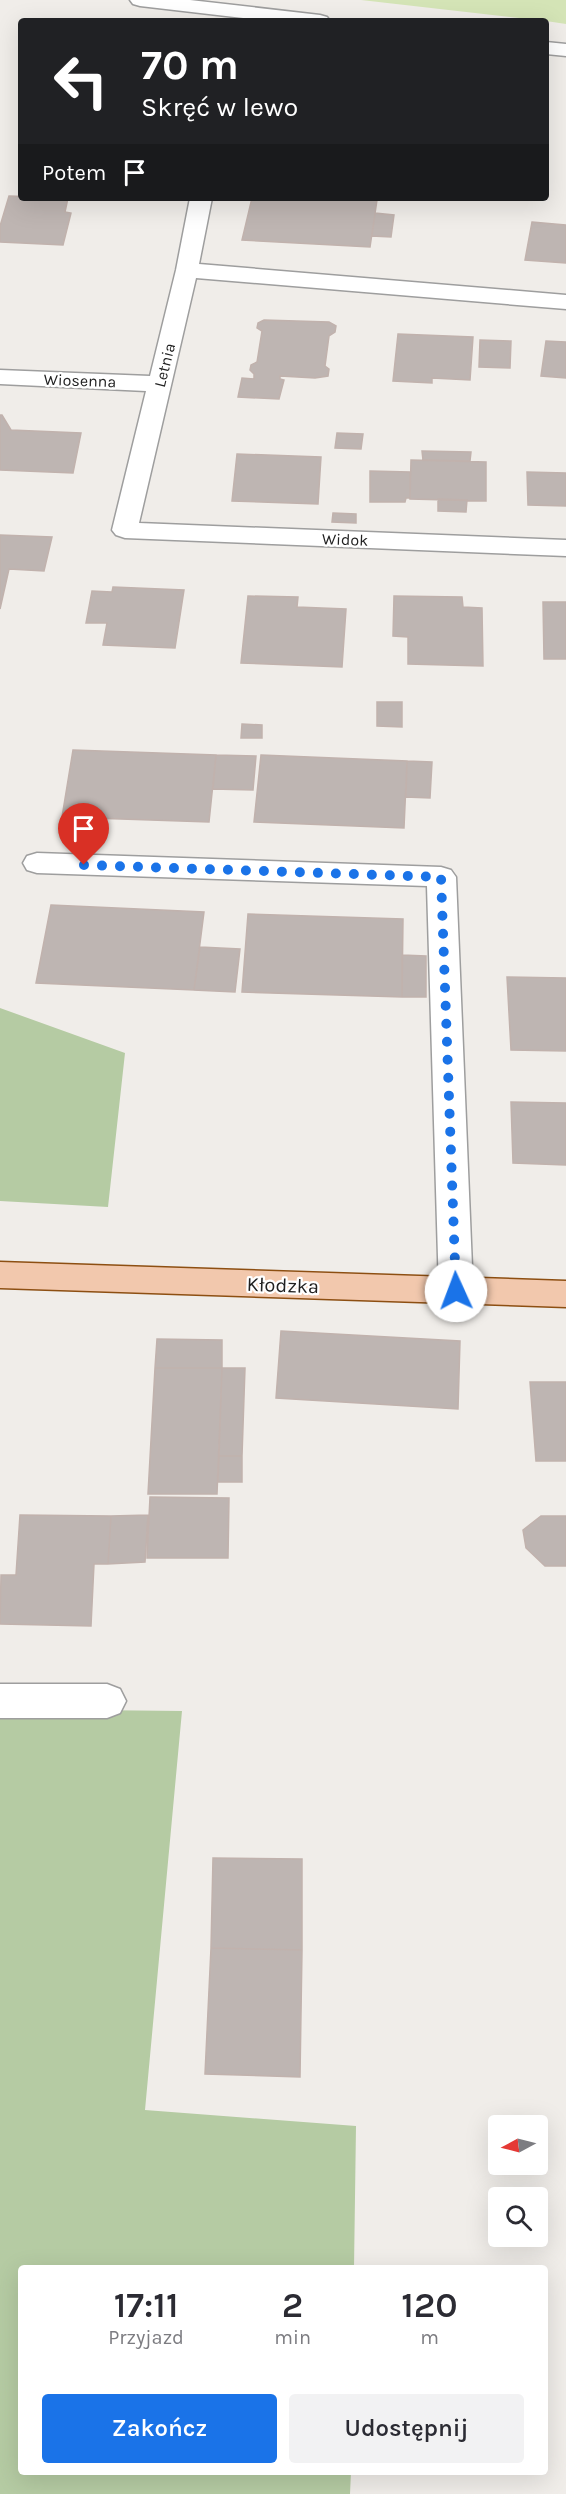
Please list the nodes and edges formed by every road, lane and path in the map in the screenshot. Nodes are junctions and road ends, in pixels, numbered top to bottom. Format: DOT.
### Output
graph roads {
  1 [pos="140,0"];
  2 [pos="237,16"];
  3 [pos="270,18"];
  4 [pos="549,48"];
  5 [pos="566,50"];
  6 [pos="200,201"];
  7 [pos="187,270"];
  8 [pos="566,302"];
  9 [pos="0,377"];
  10 [pos="160,384"];
  11 [pos="124,531"];
  12 [pos="566,548"];
  13 [pos="37,863"];
  14 [pos="0,1275"];
  15 [pos="456,1291"];
  16 [pos="566,1294"];
  17 [pos="0,1701"];
  18 [pos="107,1701"];
  1 -- 2 [label="street"];
  2 -- 3 [label="street"];
  4 -- 5 [label="street"];
  6 -- 7 [label="street, Letnia"];
  7 -- 8 [label="street"];
  7 -- 10 [label="street, Letnia"];
  9 -- 10 [label="street, Wiosenna"];
  10 -- 11 [label="street, Letnia"];
  11 -- 12 [label="street, Widok"];
  13 -- 15 [label="street"];
  14 -- 15 [label="main road, Kłodzka"];
  15 -- 16 [label="main road, Kłodzka"];
  17 -- 18 [label="street"];
}
